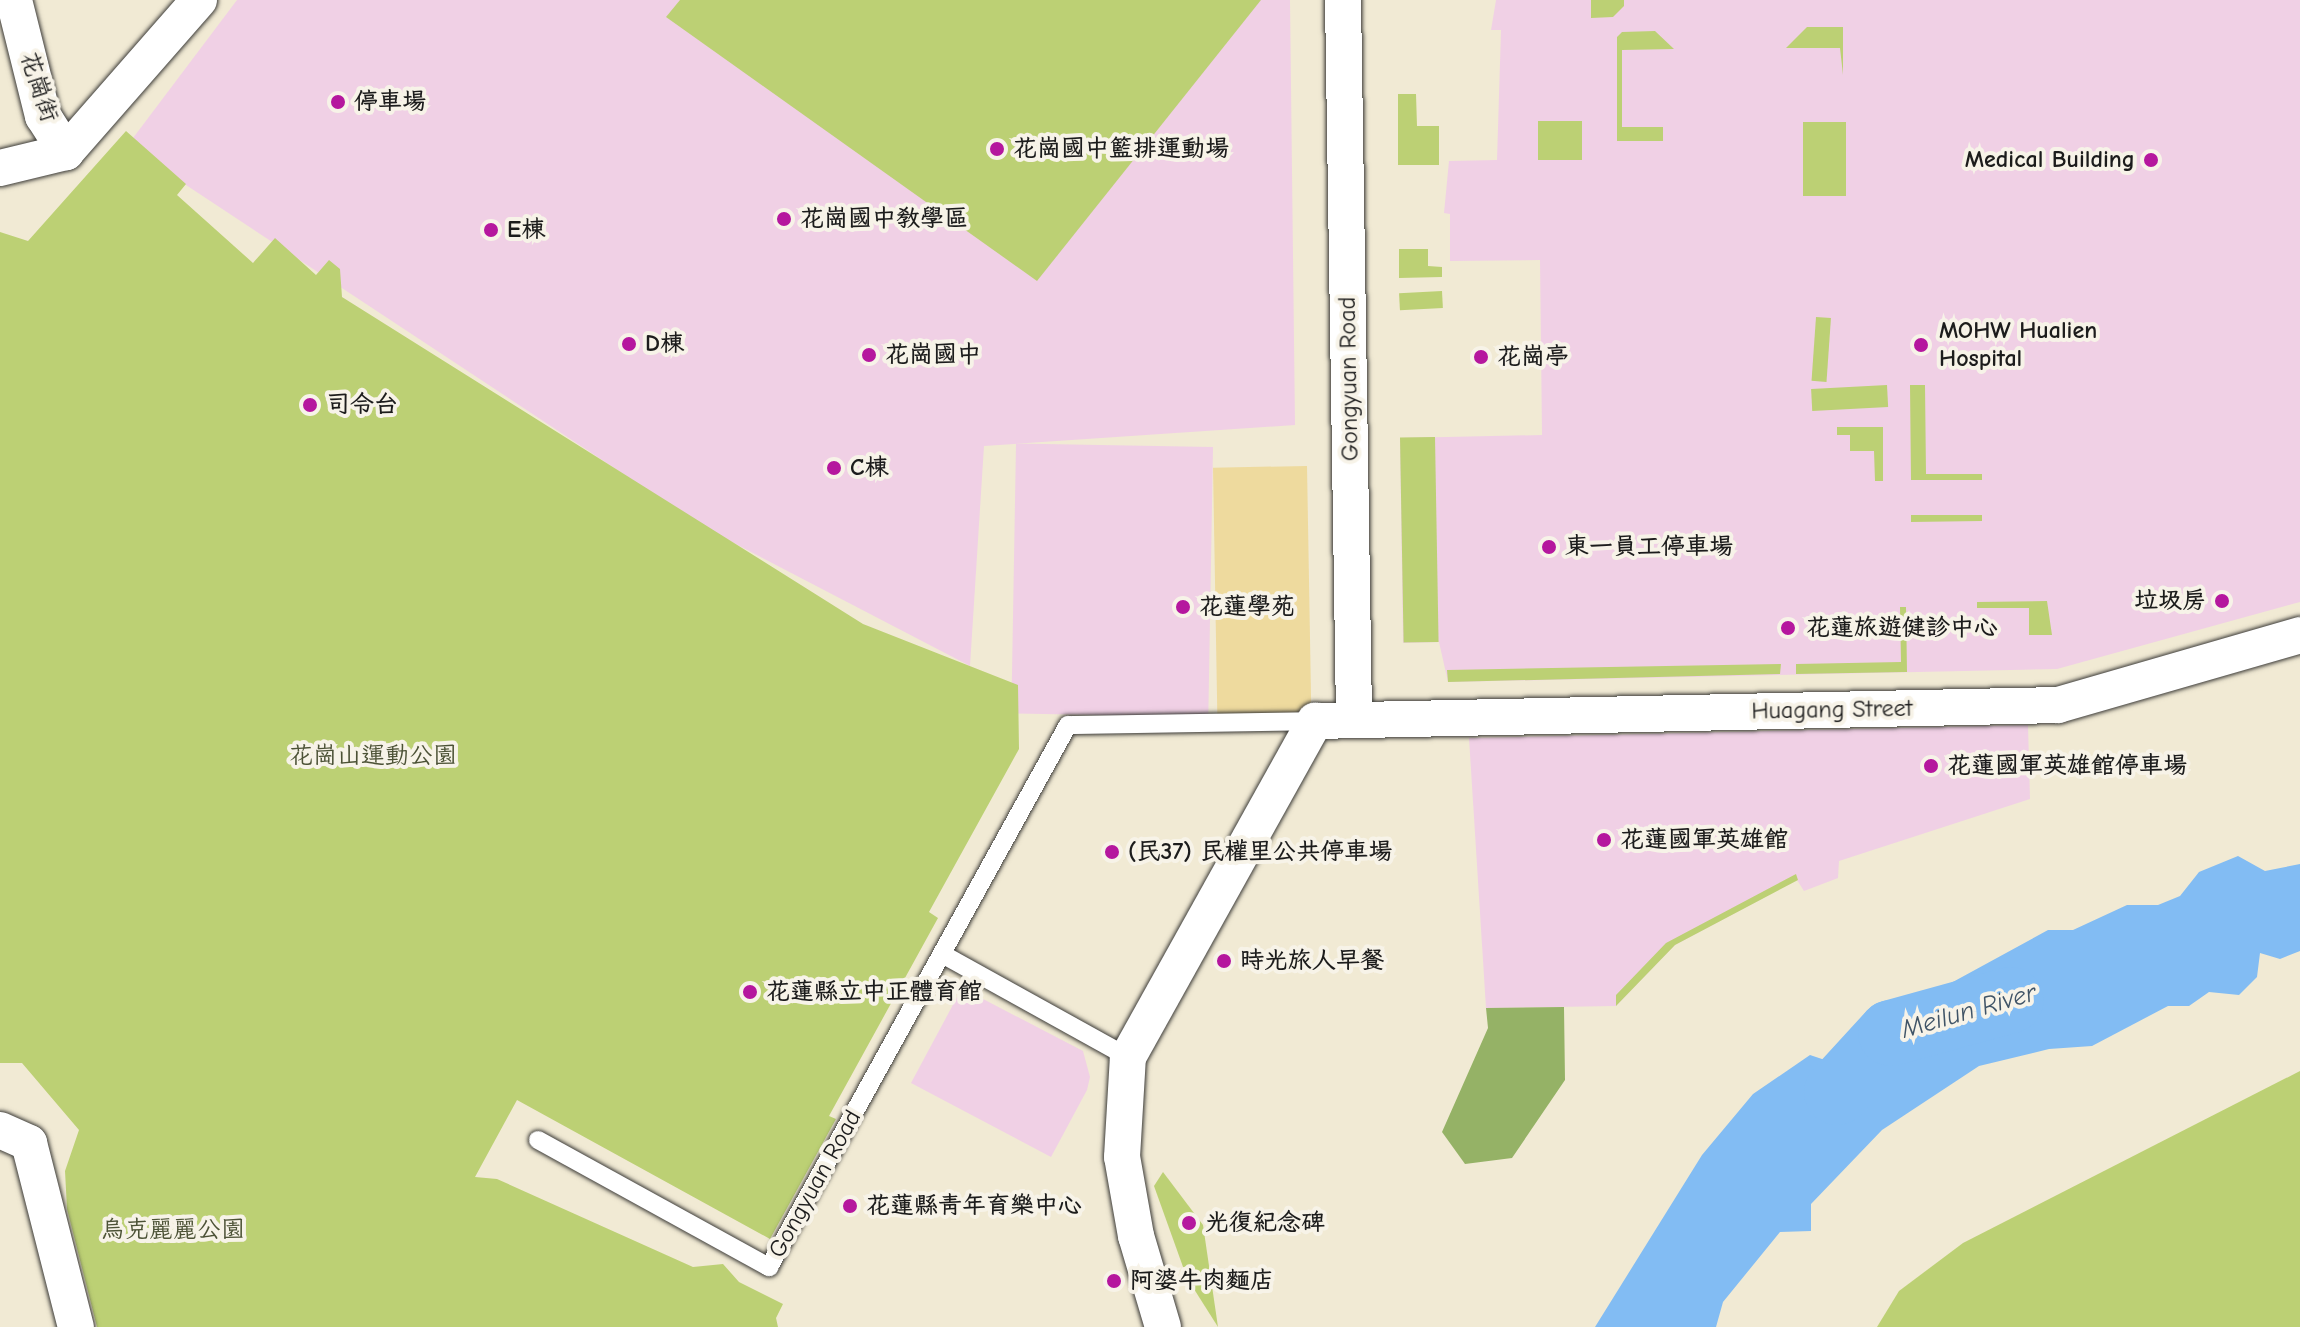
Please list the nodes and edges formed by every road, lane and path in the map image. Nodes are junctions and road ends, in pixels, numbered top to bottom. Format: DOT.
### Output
graph roads {
  1 [pos="14,0"];
  2 [pos="199,0"];
  3 [pos="1343,0"];
  4 [pos="66,152"];
  5 [pos="0,168"];
  6 [pos="2300,635"];
  7 [pos="1354,720"];
  8 [pos="1315,721"];
  9 [pos="942,954"];
  10 [pos="1128,1057"];
  11 [pos="0,1130"];
  12 [pos="538,1140"];
  13 [pos="76,1327"];
  14 [pos="1163,1327"];
  1 -- 4 [label="street, 花崗街"];
  2 -- 4 [label="street"];
  3 -- 7 [label="street, Gongyuan Road"];
  4 -- 5 [label="street, 花崗街"];
  6 -- 7 [label="street, Huagang Street"];
  7 -- 8 [label="street, Gongyuan Road"];
  8 -- 9 [label="lane, Gongyuan Road"];
  8 -- 10 [label="street"];
  9 -- 10 [label="lane"];
  9 -- 12 [label="lane, Gongyuan Road"];
  10 -- 14 [label="street"];
  11 -- 13 [label="street"];
}
